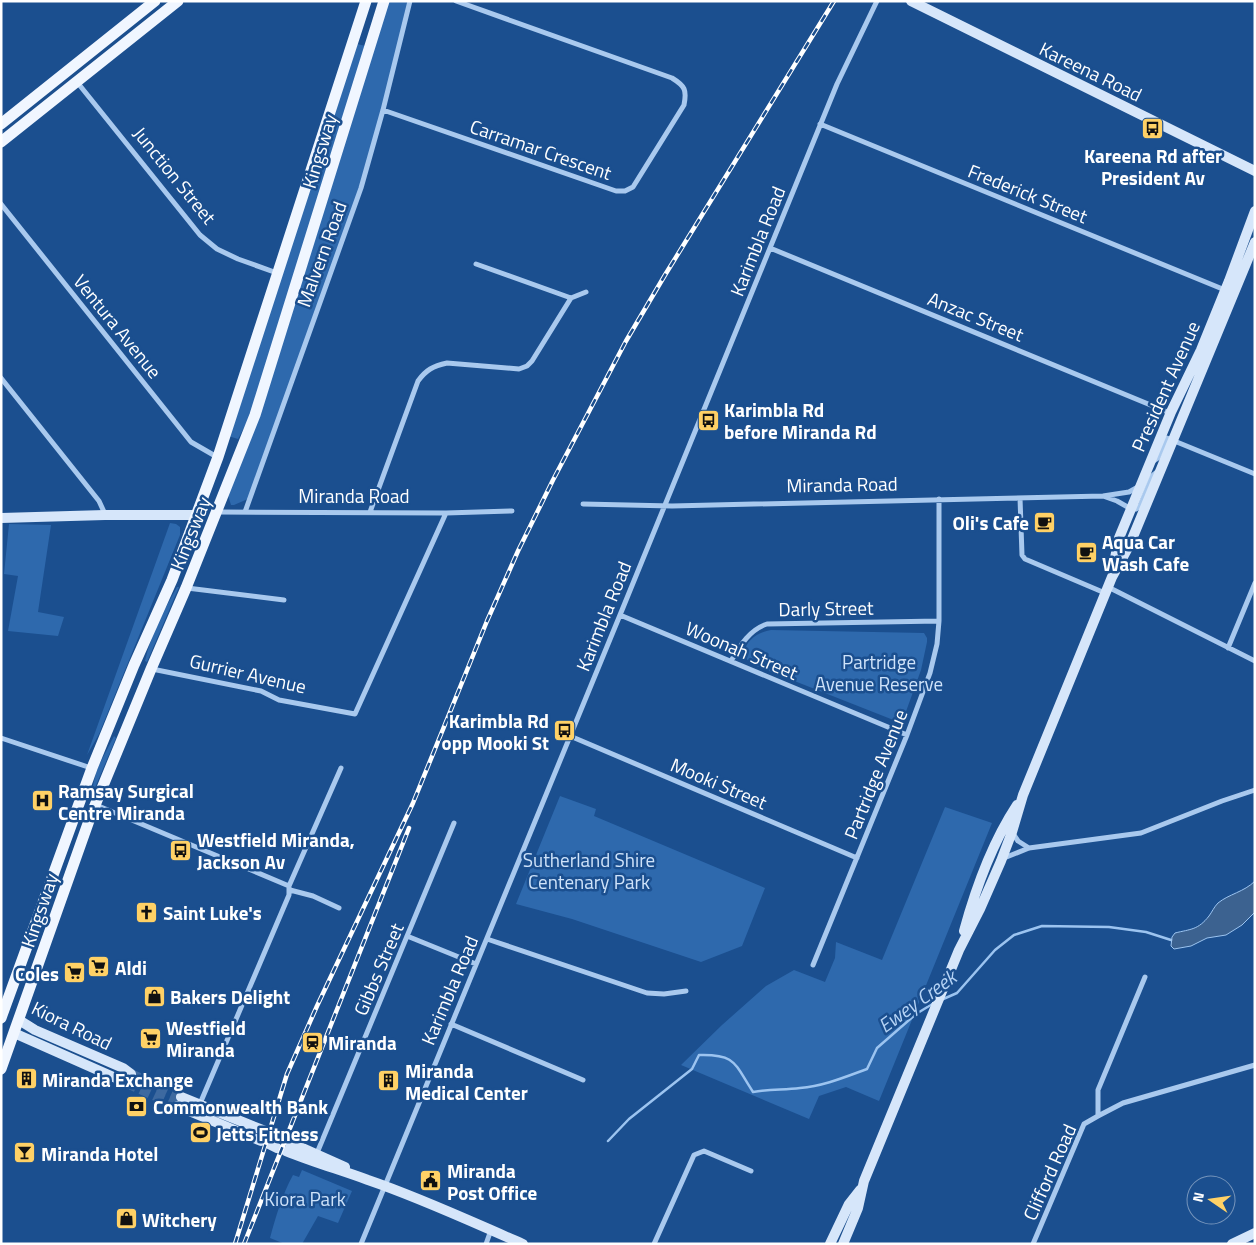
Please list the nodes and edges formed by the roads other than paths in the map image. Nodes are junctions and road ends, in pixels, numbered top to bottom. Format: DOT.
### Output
graph roads {
  1 [pos="155,1"];
  2 [pos="178,1"];
  3 [pos="366,1"];
  4 [pos="384,1"];
  5 [pos="410,1"];
  6 [pos="456,1"];
  7 [pos="877,1"];
  8 [pos="911,1"];
  9 [pos="68,71"];
  10 [pos="77,82"];
  11 [pos="383,110"];
  12 [pos="1,124"];
  13 [pos="820,124"];
  14 [pos="1,142"];
  15 [pos="1255,171"];
  16 [pos="1,204"];
  17 [pos="1255,211"];
  18 [pos="1255,242"];
  19 [pos="770,248"];
  20 [pos="476,264"];
  21 [pos="277,273"];
  22 [pos="1225,290"];
  23 [pos="586,292"];
  24 [pos="571,298"];
  25 [pos="1,378"];
  26 [pos="1171,414"];
  27 [pos="1172,440"];
  28 [pos="218,457"];
  29 [pos="1150,463"];
  30 [pos="1160,470"];
  31 [pos="1255,474"];
  32 [pos="1141,484"];
  33 [pos="1103,496"];
  34 [pos="1020,498"];
  35 [pos="939,499"];
  36 [pos="583,504"];
  37 [pos="665,506"];
  38 [pos="1130,509"];
  39 [pos="512,511"];
  40 [pos="217,512"];
  41 [pos="245,512"];
  42 [pos="370,512"];
  43 [pos="446,513"];
  44 [pos="105,515"];
  45 [pos="197,515"];
  46 [pos="1,518"];
  47 [pos="1112,576"];
  48 [pos="1255,583"];
  49 [pos="186,588"];
  50 [pos="1107,590"];
  51 [pos="284,600"];
  52 [pos="620,615"];
  53 [pos="939,621"];
  54 [pos="1228,648"];
  55 [pos="731,661"];
  56 [pos="1255,661"];
  57 [pos="134,665"];
  58 [pos="151,669"];
  59 [pos="907,735"];
  60 [pos="570,736"];
  61 [pos="1,738"];
  62 [pos="92,768"];
  63 [pos="340,768"];
  64 [pos="1255,790"];
  65 [pos="1023,795"];
  66 [pos="80,798"];
  67 [pos="95,805"];
  68 [pos="454,823"];
  69 [pos="1012,832"];
  70 [pos="1029,848"];
  71 [pos="857,858"];
  72 [pos="1001,861"];
  73 [pos="290,888"];
  74 [pos="339,908"];
  75 [pos="407,936"];
  76 [pos="486,939"];
  77 [pos="959,950"];
  78 [pos="476,964"];
  79 [pos="813,964"];
  80 [pos="1145,977"];
  81 [pos="686,991"];
  82 [pos="2,1010"];
  83 [pos="19,1020"];
  84 [pos="1,1023"];
  85 [pos="451,1024"];
  86 [pos="14,1033"];
  87 [pos="1255,1065"];
  88 [pos="1,1069"];
  89 [pos="583,1080"];
  90 [pos="179,1102"];
  91 [pos="198,1110"];
  92 [pos="1098,1116"];
  93 [pos="275,1141"];
  94 [pos="317,1153"];
  95 [pos="751,1171"];
  96 [pos="368,1179"];
  97 [pos="385,1186"];
  98 [pos="862,1187"];
  99 [pos="491,1230"];
  100 [pos="1255,1234"];
  101 [pos="361,1244"];
  102 [pos="486,1244"];
  103 [pos="523,1244"];
  104 [pos="654,1244"];
  105 [pos="830,1244"];
  106 [pos="843,1244"];
  107 [pos="1034,1244"];
  108 [pos="1232,1244"];
  1 -- 9 [label="main road"];
  2 -- 10 [label="main road"];
  3 -- 21 [label="main road, Kingsway"];
  4 -- 40 [label="main road, Kingsway"];
  5 -- 11 [label="street, Malvern Road"];
  6 -- 11 [label="street, Carramar Crescent"];
  7 -- 13 [label="street, Karimbla Road"];
  8 -- 15 [label="main road, Kareena Road"];
  9 -- 10 [label="main road, Junction Street"];
  9 -- 12 [label="main road"];
  10 -- 14 [label="main road"];
  10 -- 21 [label="street, Junction Street"];
  11 -- 41 [label="street, Malvern Road"];
  13 -- 19 [label="street, Karimbla Road"];
  13 -- 22 [label="street, Frederick Street"];
  16 -- 28 [label="street, Ventura Avenue"];
  17 -- 22 [label="main road, President Avenue"];
  18 -- 27 [label="main road, President Avenue"];
  19 -- 26 [label="street, Anzac Street"];
  19 -- 37 [label="street, Karimbla Road"];
  20 -- 24 [label="street"];
  21 -- 28 [label="main road, Kingsway"];
  22 -- 26 [label="main road, President Avenue"];
  23 -- 24 [label="street"];
  24 -- 42 [label="street"];
  25 -- 44 [label="street"];
  26 -- 29 [label="main road, President Avenue"];
  27 -- 29 [label="street"];
  27 -- 30 [label="main road, President Avenue"];
  27 -- 31 [label="street"];
  28 -- 45 [label="main road, Kingsway"];
  29 -- 32 [label="main road, President Avenue"];
  30 -- 38 [label="street"];
  30 -- 47 [label="main road, President Avenue"];
  32 -- 33 [label="street, Miranda Road"];
  32 -- 38 [label="main road, President Avenue"];
  33 -- 34 [label="street, Miranda Road"];
  33 -- 38 [label="street, Miranda Road"];
  34 -- 35 [label="street, Miranda Road"];
  34 -- 50 [label="street"];
  35 -- 37 [label="street, Miranda Road"];
  35 -- 53 [label="street, Partridge Avenue"];
  36 -- 37 [label="street, Miranda Road"];
  37 -- 52 [label="street, Karimbla Road"];
  38 -- 47 [label="main road, President Avenue"];
  39 -- 43 [label="street, Miranda Road"];
  40 -- 41 [label="street, Miranda Road"];
  40 -- 45 [label="main road, Miranda Road"];
  40 -- 49 [label="main road, Kingsway"];
  41 -- 42 [label="street, Miranda Road"];
  42 -- 43 [label="street, Miranda Road"];
  43 -- 58 [label="street, Gurrier Avenue"];
  44 -- 45 [label="main road"];
  44 -- 46 [label="main road"];
  45 -- 57 [label="main road, Kingsway"];
  47 -- 50 [label="main road, President Avenue"];
  48 -- 54 [label="street"];
  49 -- 51 [label="street"];
  49 -- 58 [label="main road, Kingsway"];
  50 -- 54 [label="street"];
  50 -- 65 [label="main road, President Avenue"];
  52 -- 55 [label="street, Woonah Street"];
  52 -- 60 [label="street, Karimbla Road"];
  53 -- 55 [label="street, Darly Street"];
  53 -- 59 [label="street, Partridge Avenue"];
  54 -- 56 [label="street"];
  55 -- 59 [label="street, Woonah Street"];
  57 -- 58 [label="main road, Gurrier Avenue"];
  57 -- 62 [label="main road, Kingsway"];
  58 -- 67 [label="main road, Kingsway"];
  59 -- 71 [label="street, Partridge Avenue"];
  60 -- 71 [label="street, Mooki Street"];
  60 -- 76 [label="street, Karimbla Road"];
  61 -- 62 [label="street"];
  62 -- 66 [label="main road, Kingsway"];
  63 -- 73 [label="street"];
  64 -- 70 [label="street"];
  65 -- 69 [label="main road, President Avenue"];
  65 -- 77 [label="main road, President Avenue"];
  66 -- 67 [label="main road"];
  66 -- 82 [label="main road, Kingsway"];
  67 -- 73 [label="street"];
  67 -- 83 [label="main road, Kingsway"];
  68 -- 75 [label="street, Gibbs Street"];
  69 -- 70 [label="street"];
  69 -- 72 [label="main road, President Avenue"];
  70 -- 72 [label="street"];
  71 -- 79 [label="street, Partridge Avenue"];
  72 -- 77 [label="main road, President Avenue"];
  73 -- 74 [label="street"];
  73 -- 91 [label="street"];
  75 -- 78 [label="street"];
  75 -- 94 [label="street, Gibbs Street"];
  76 -- 78 [label="street, Karimbla Road"];
  76 -- 81 [label="street"];
  77 -- 98 [label="main road, President Avenue"];
  78 -- 85 [label="street, Karimbla Road"];
  80 -- 92 [label="street, Clifford Road"];
  82 -- 83 [label="main road, Kiora Road"];
  83 -- 86 [label="main road, Kingsway"];
  83 -- 86 [label="main road, Kiora Road"];
  84 -- 86 [label="main road, Kiora Road"];
  85 -- 89 [label="street"];
  85 -- 97 [label="street, Karimbla Road"];
  86 -- 88 [label="main road, Kingsway"];
  87 -- 92 [label="street"];
  90 -- 91 [label="main road"];
  91 -- 93 [label="main road"];
  92 -- 107 [label="street, Clifford Road"];
  93 -- 94 [label="main road"];
  93 -- 96 [label="main road"];
  94 -- 96 [label="main road"];
  95 -- 104 [label="street"];
  96 -- 97 [label="main road"];
  97 -- 99 [label="main road"];
  97 -- 101 [label="street, Karimbla Road"];
  98 -- 105 [label="main road, President Avenue"];
  98 -- 106 [label="main road, President Avenue"];
  99 -- 102 [label="street"];
  99 -- 103 [label="main road"];
  100 -- 108 [label="main road"];
}
